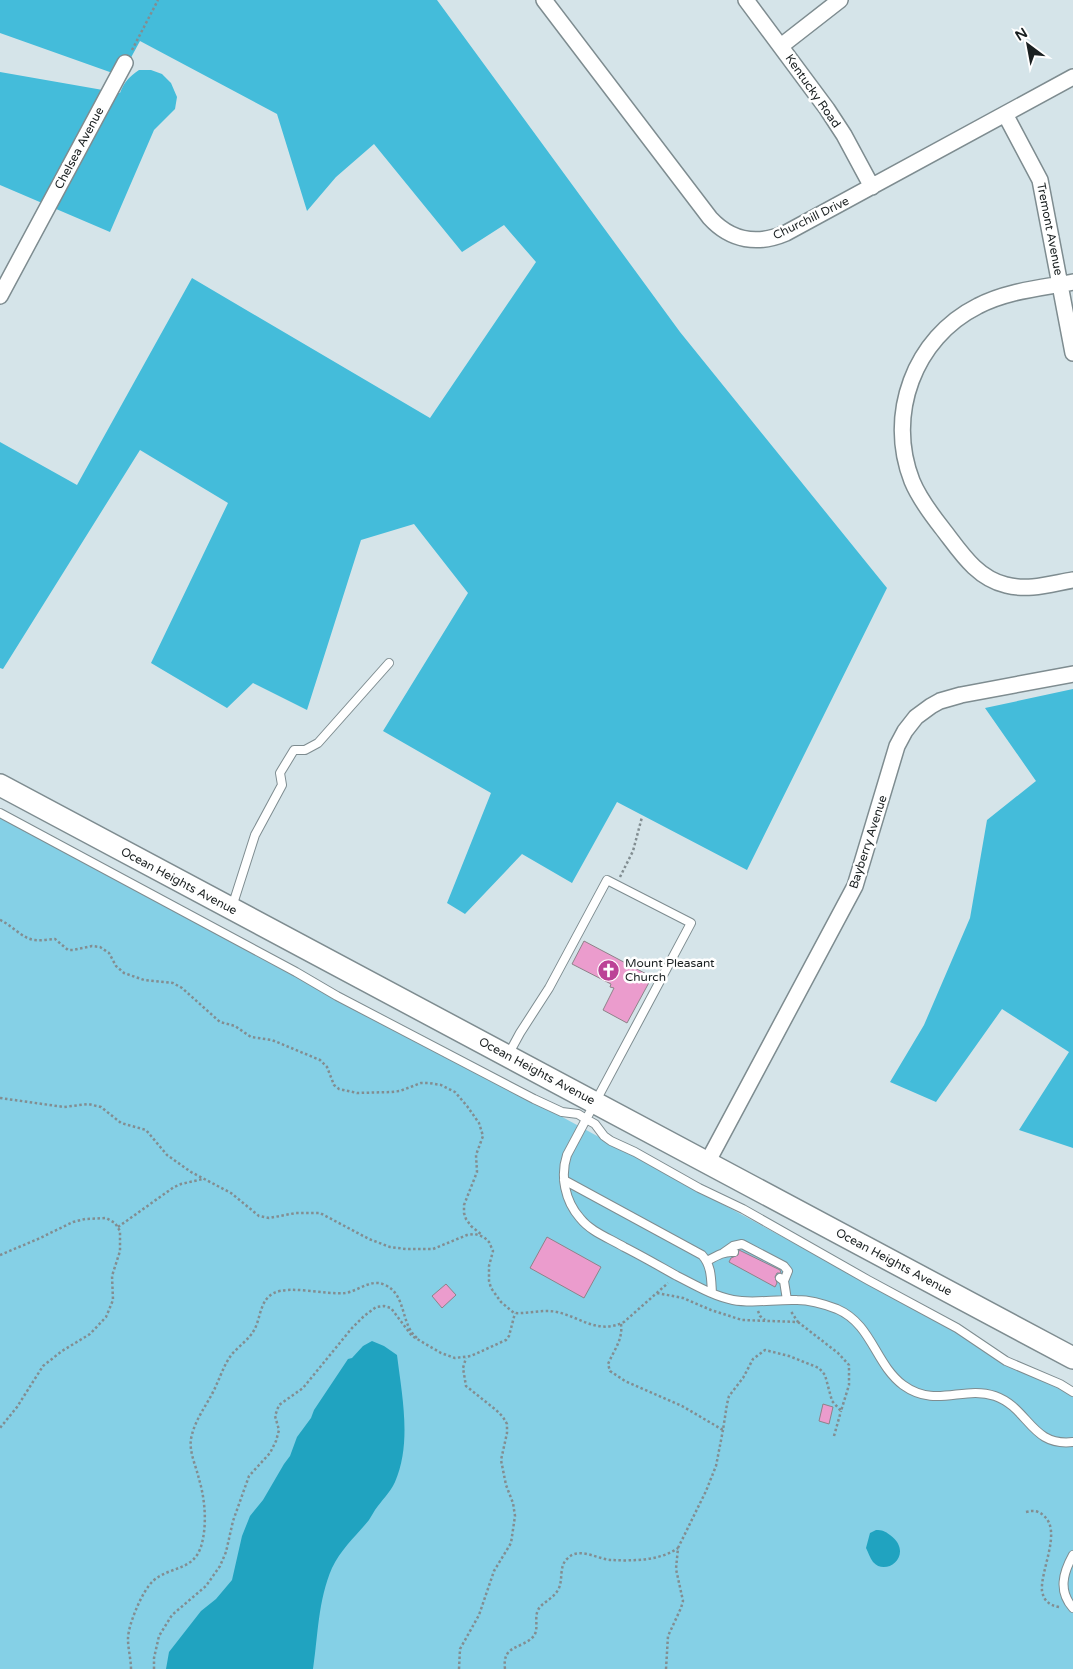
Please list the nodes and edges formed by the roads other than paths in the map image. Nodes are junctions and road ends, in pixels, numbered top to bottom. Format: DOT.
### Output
graph roads {
  1 [pos="544,0"];
  2 [pos="746,0"];
  3 [pos="840,0"];
  4 [pos="781,46"];
  5 [pos="125,63"];
  6 [pos="1073,77"];
  7 [pos="1005,114"];
  8 [pos="872,187"];
  9 [pos="1067,284"];
  10 [pos="0,296"];
  11 [pos="1073,353"];
  12 [pos="1073,580"];
  13 [pos="389,663"];
  14 [pos="1073,674"];
  15 [pos="0,785"];
  16 [pos="0,813"];
  17 [pos="232,909"];
  18 [pos="508,1056"];
  19 [pos="590,1111"];
  20 [pos="708,1163"];
  21 [pos="564,1180"];
  22 [pos="734,1252"];
  23 [pos="723,1253"];
  24 [pos="707,1261"];
  25 [pos="712,1293"];
  26 [pos="785,1300"];
  27 [pos="1073,1358"];
  28 [pos="1073,1392"];
  29 [pos="1073,1442"];
  30 [pos="1073,1555"];
  31 [pos="1070,1608"];
  1 -- 8 [label="street, Churchill Drive"];
  2 -- 4 [label="street, Kentucky Road"];
  3 -- 4 [label="street"];
  4 -- 8 [label="street, Kentucky Road"];
  5 -- 10 [label="street, Chelsea Avenue"];
  6 -- 7 [label="street, Churchill Drive"];
  7 -- 8 [label="street, Churchill Drive"];
  7 -- 9 [label="street, Tremont Avenue"];
  9 -- 11 [label="street, Tremont Avenue"];
  9 -- 12 [label="street"];
  13 -- 17 [label="lane"];
  14 -- 20 [label="street, Bayberry Avenue"];
  15 -- 17 [label="main road, Ocean Heights Avenue"];
  16 -- 19 [label="lane"];
  17 -- 18 [label="main road, Ocean Heights Avenue"];
  18 -- 19 [label="main road, Ocean Heights Avenue"];
  18 -- 19 [label="lane"];
  19 -- 20 [label="main road, Ocean Heights Avenue"];
  19 -- 21 [label="lane"];
  19 -- 28 [label="lane"];
  20 -- 27 [label="main road, Ocean Heights Avenue"];
  21 -- 24 [label="lane"];
  21 -- 25 [label="lane"];
  22 -- 23 [label="lane"];
  23 -- 24 [label="lane"];
  23 -- 26 [label="lane"];
  24 -- 25 [label="lane"];
  25 -- 26 [label="lane"];
  26 -- 29 [label="lane"];
  30 -- 31 [label="lane"];
}
